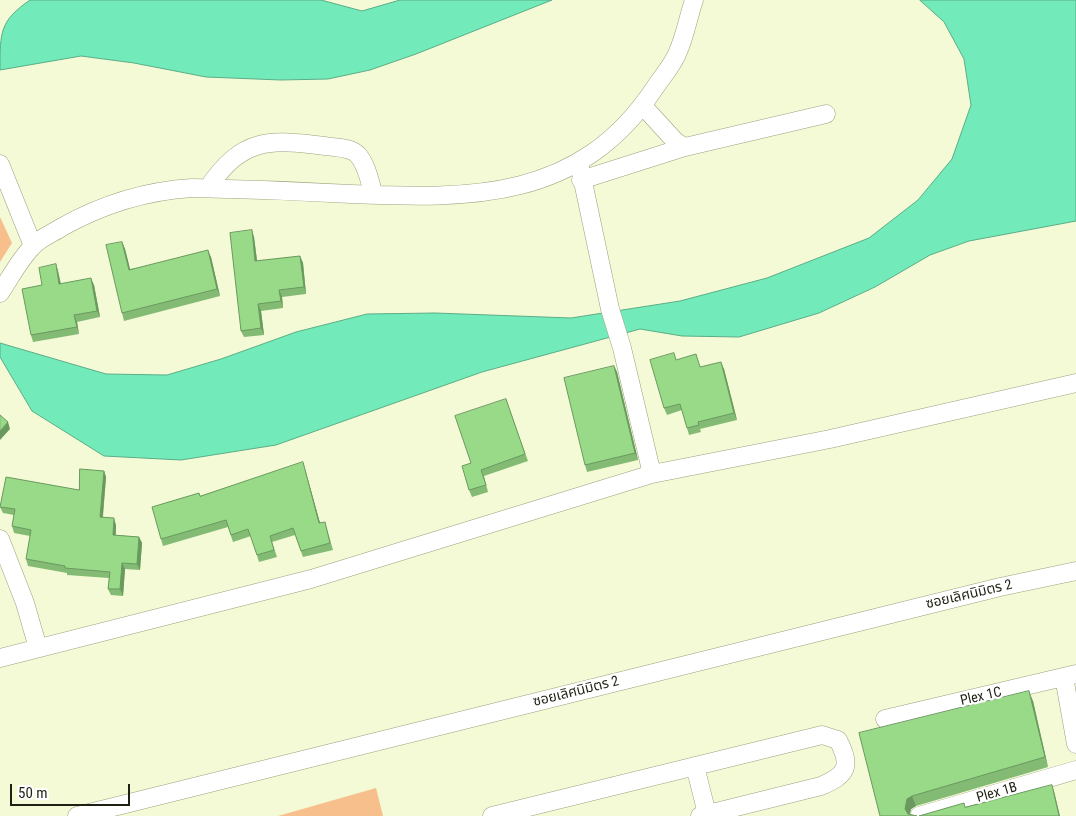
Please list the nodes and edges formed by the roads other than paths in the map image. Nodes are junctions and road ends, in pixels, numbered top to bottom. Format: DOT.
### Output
graph roads {
  1 [pos="694,0"];
  2 [pos="643,106"];
  3 [pos="826,114"];
  4 [pos="685,147"];
  5 [pos="0,164"];
  6 [pos="580,172"];
  7 [pos="208,188"];
  8 [pos="374,195"];
  9 [pos="33,246"];
  10 [pos="0,293"];
  11 [pos="1076,383"];
  12 [pos="652,474"];
  13 [pos="0,539"];
  14 [pos="1076,571"];
  15 [pos="38,648"];
  16 [pos="0,658"];
  17 [pos="1070,676"];
  18 [pos="885,719"];
  19 [pos="1076,744"];
  20 [pos="695,766"];
  21 [pos="1076,770"];
  22 [pos="704,815"];
  23 [pos="77,816"];
  24 [pos="492,816"];
  25 [pos="919,816"];
  1 -- 2 [label="street"];
  2 -- 4 [label="street"];
  2 -- 6 [label="street"];
  3 -- 4 [label="street"];
  4 -- 6 [label="street"];
  5 -- 9 [label="street"];
  6 -- 8 [label="street"];
  6 -- 12 [label="street"];
  7 -- 8 [label="street"];
  7 -- 8 [label="street"];
  7 -- 9 [label="street"];
  9 -- 10 [label="street"];
  11 -- 12 [label="street"];
  12 -- 15 [label="street"];
  13 -- 15 [label="street"];
  14 -- 23 [label="street, ซอยเลิศนิมิตร 2"];
  15 -- 16 [label="street"];
  17 -- 18 [label="street, Plex 1C"];
  17 -- 19 [label="street"];
  20 -- 22 [label="street"];
  20 -- 22 [label="street"];
  20 -- 24 [label="street"];
  21 -- 25 [label="street, Plex 1B"];
}
